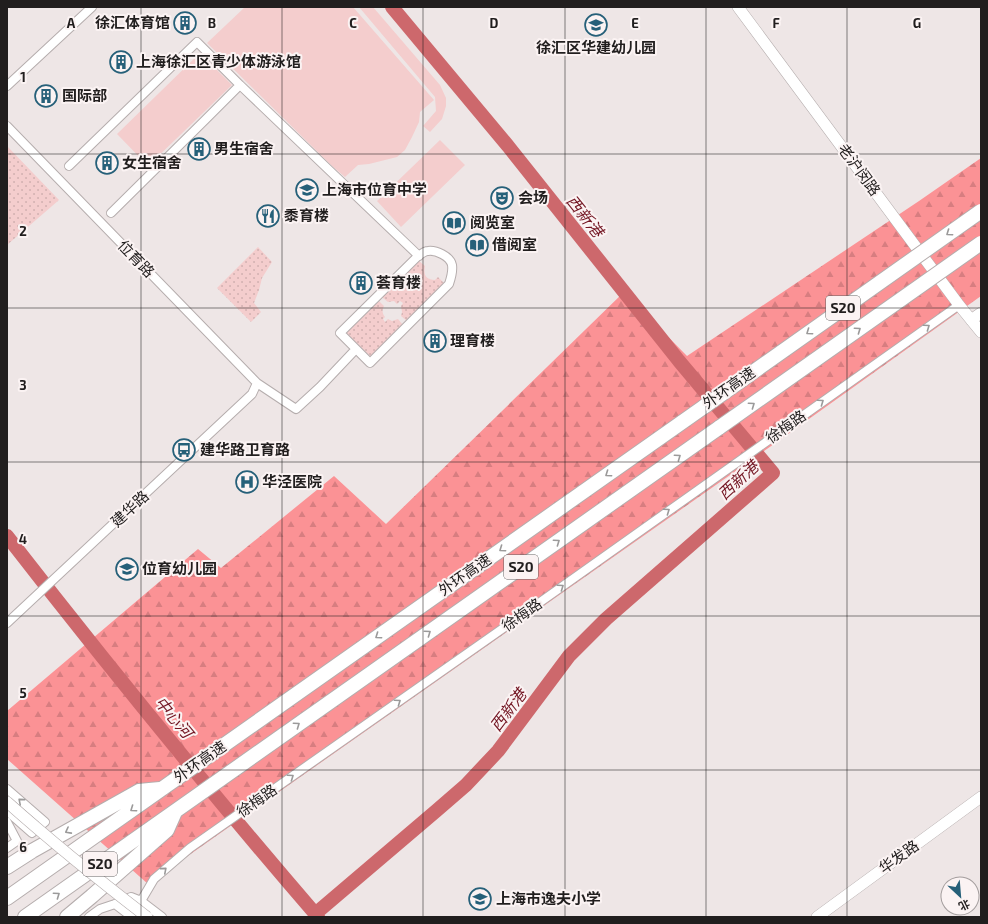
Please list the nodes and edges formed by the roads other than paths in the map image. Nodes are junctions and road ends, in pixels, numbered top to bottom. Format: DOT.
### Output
graph roads {
  1 [pos="92,7"];
  2 [pos="738,7"];
  3 [pos="240,84"];
  4 [pos="7,86"];
  5 [pos="7,126"];
  6 [pos="69,166"];
  7 [pos="981,211"];
  8 [pos="111,213"];
  9 [pos="981,243"];
  10 [pos="419,256"];
  11 [pos="959,305"];
  12 [pos="981,313"];
  13 [pos="971,320"];
  14 [pos="981,332"];
  15 [pos="356,349"];
  16 [pos="257,383"];
  17 [pos="7,623"];
  18 [pos="7,789"];
  19 [pos="161,789"];
  20 [pos="981,797"];
  21 [pos="7,802"];
  22 [pos="175,811"];
  23 [pos="7,812"];
  24 [pos="7,822"];
  25 [pos="7,848"];
  26 [pos="7,866"];
  27 [pos="7,898"];
  28 [pos="141,901"];
  29 [pos="115,904"];
  30 [pos="25,917"];
  31 [pos="67,917"];
  32 [pos="89,917"];
  33 [pos="132,917"];
  34 [pos="147,917"];
  35 [pos="162,917"];
  36 [pos="817,917"];
  1 -- 4 [label="street"];
  2 -- 11 [label="main road, 老沪闵路"];
  3 -- 6 [label="street"];
  3 -- 8 [label="street"];
  3 -- 10 [label="street"];
  5 -- 16 [label="street, 位育路"];
  7 -- 19 [label="highway, 外环高速 / S20, one-way, bridge"];
  22 -- 9 [label="highway, 外环高速 / S20, one-way, bridge"];
  10 -- 15 [label="street"];
  10 -- 15 [label="street"];
  11 -- 13 [label="main road, 老沪闵路"];
  28 -- 11 [label="street, 徐梅路, one-way"];
  12 -- 13 [label="main road"];
  13 -- 14 [label="main road, 老沪闵路"];
  15 -- 16 [label="street, 位育路"];
  16 -- 17 [label="street, 建华路"];
  23 -- 18 [label="street, one-way"];
  19 -- 26 [label="highway, one-way"];
  19 -- 27 [label="highway, 外环高速 / S20, one-way"];
  20 -- 36 [label="main road, 华发路"];
  21 -- 34 [label="main road, bridge"];
  30 -- 22 [label="highway, 外环高速 / S20, one-way"];
  22 -- 31 [label="highway"];
  24 -- 25 [label="street"];
  28 -- 29 [label="street"];
  28 -- 35 [label="street"];
  29 -- 32 [label="street"];
  29 -- 33 [label="street"];
}
